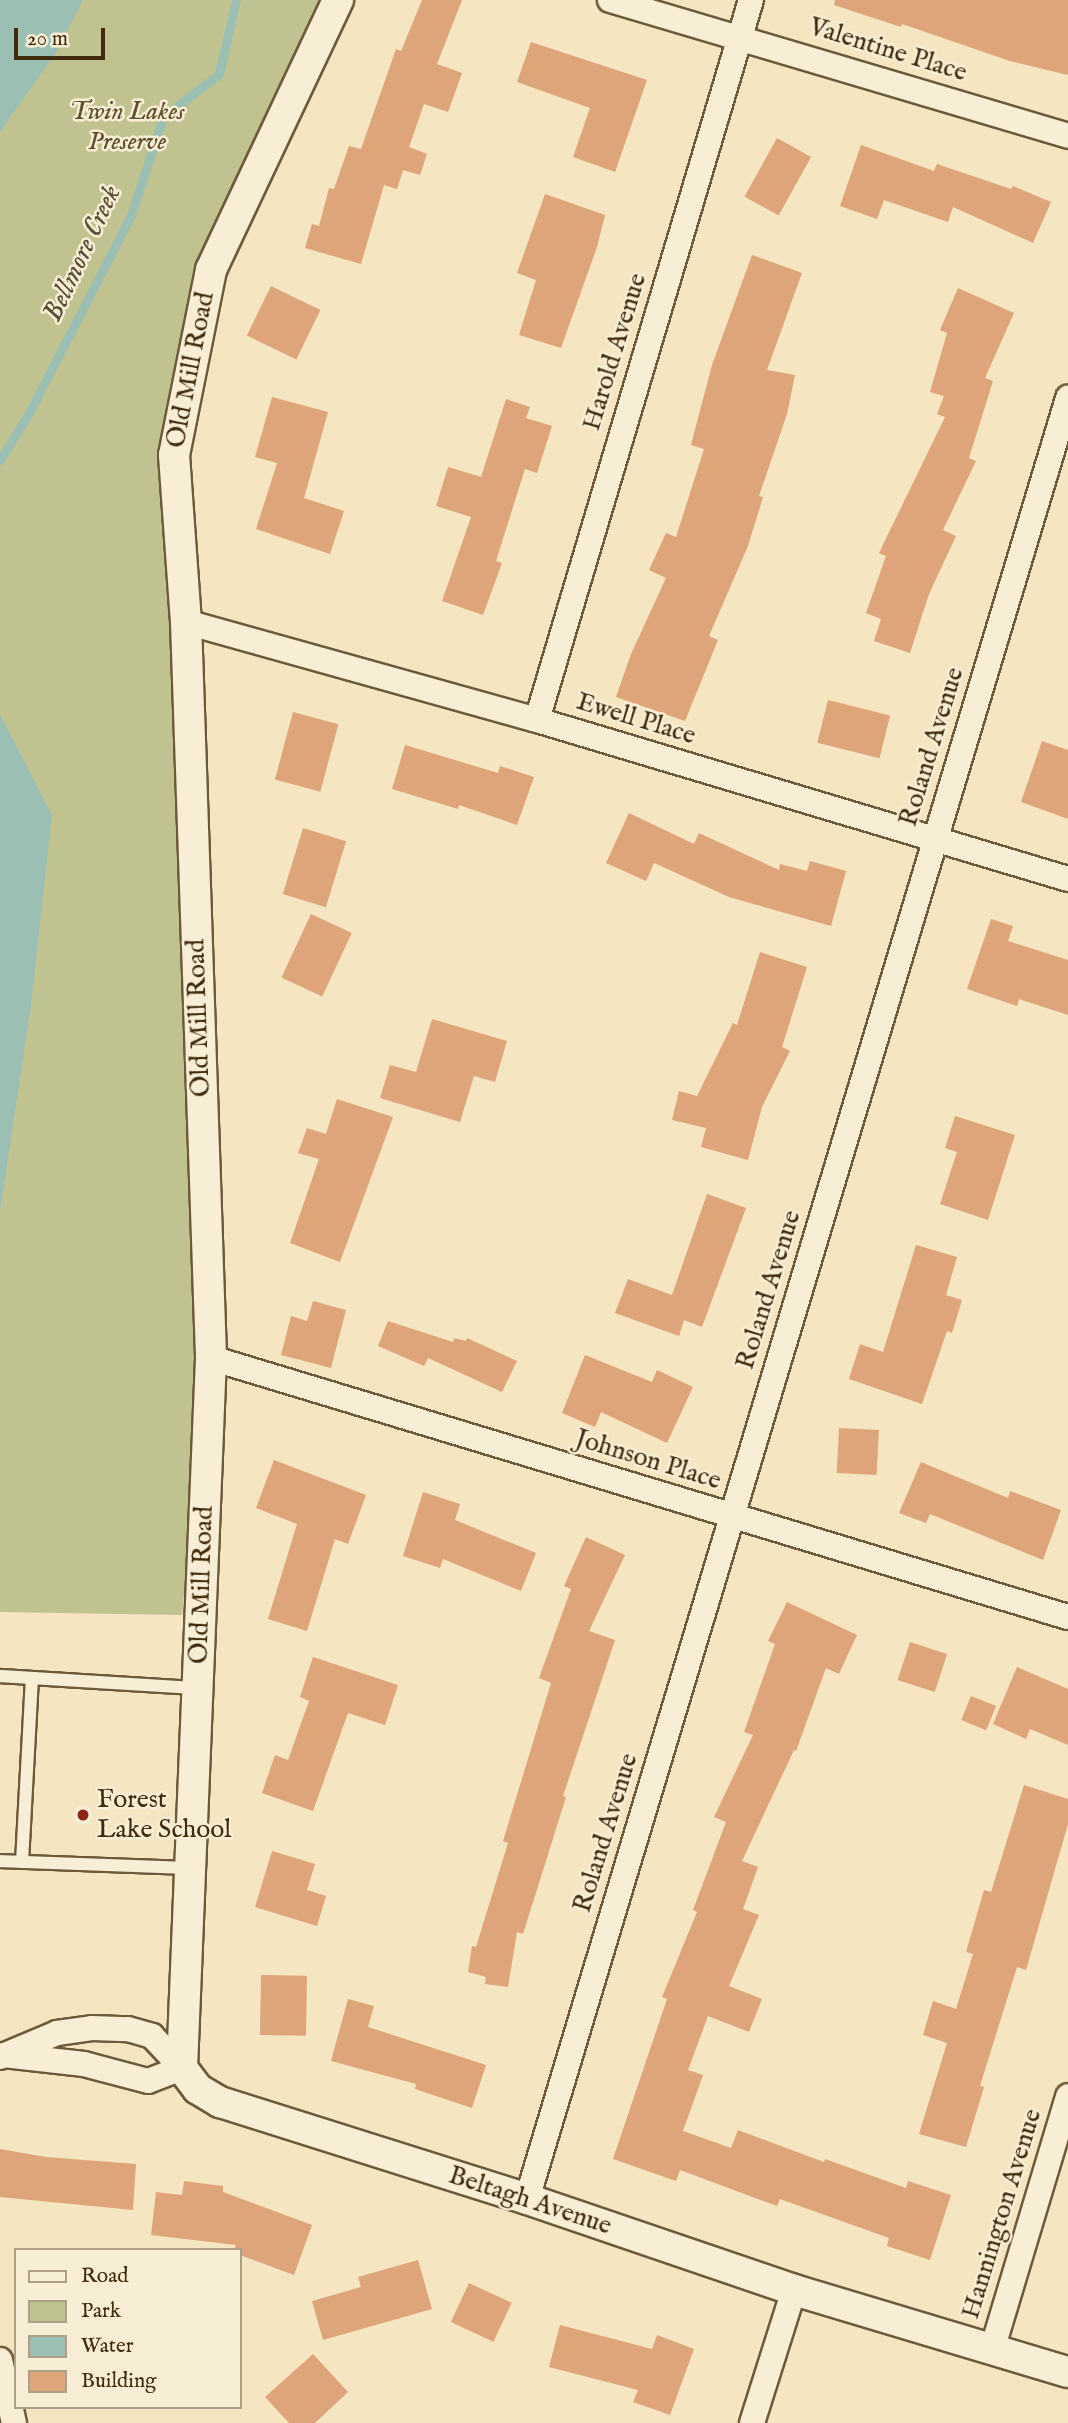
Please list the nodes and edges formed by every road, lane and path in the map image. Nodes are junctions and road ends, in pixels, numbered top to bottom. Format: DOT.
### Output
graph roads {
  1 [pos="338,0"];
  2 [pos="610,0"];
  3 [pos="751,0"];
  4 [pos="740,37"];
  5 [pos="1068,136"];
  6 [pos="1068,398"];
  7 [pos="186,622"];
  8 [pos="537,720"];
  9 [pos="936,839"];
  10 [pos="1068,879"];
  11 [pos="211,1358"];
  12 [pos="732,1516"];
  13 [pos="1068,1617"];
  14 [pos="0,1676"];
  15 [pos="32,1678"];
  16 [pos="198,1688"];
  17 [pos="0,1861"];
  18 [pos="22,1862"];
  19 [pos="189,1868"];
  20 [pos="2,2056"];
  21 [pos="182,2068"];
  22 [pos="1068,2096"];
  23 [pos="527,2199"];
  24 [pos="794,2290"];
  25 [pos="992,2350"];
  26 [pos="0,2360"];
  27 [pos="1068,2372"];
  28 [pos="14,2423"];
  29 [pos="752,2423"];
  1 -- 7 [label="street, Old Mill Road"];
  2 -- 4 [label="street, Valentine Place"];
  3 -- 4 [label="street, Harold Avenue"];
  4 -- 5 [label="street, Valentine Place"];
  4 -- 8 [label="street, Harold Avenue"];
  6 -- 9 [label="street, Roland Avenue"];
  7 -- 8 [label="street, Ewell Place"];
  7 -- 11 [label="street, Old Mill Road"];
  8 -- 9 [label="street, Ewell Place"];
  9 -- 10 [label="street, Ewell Place"];
  9 -- 12 [label="street, Roland Avenue"];
  11 -- 12 [label="street, Johnson Place"];
  11 -- 16 [label="street, Old Mill Road"];
  12 -- 13 [label="street, Johnson Place"];
  12 -- 23 [label="street, Roland Avenue"];
  14 -- 15 [label="lane"];
  15 -- 16 [label="lane"];
  15 -- 18 [label="lane"];
  16 -- 19 [label="street, Old Mill Road"];
  17 -- 18 [label="lane"];
  18 -- 19 [label="lane"];
  19 -- 21 [label="street, Old Mill Road"];
  20 -- 21 [label="street"];
  20 -- 21 [label="street"];
  21 -- 23 [label="street, Beltagh Avenue"];
  22 -- 25 [label="street, Hannington Avenue"];
  23 -- 24 [label="street, Beltagh Avenue"];
  24 -- 25 [label="street, Beltagh Avenue"];
  24 -- 29 [label="street"];
  25 -- 27 [label="street, Beltagh Avenue"];
  26 -- 28 [label="street"];
}
